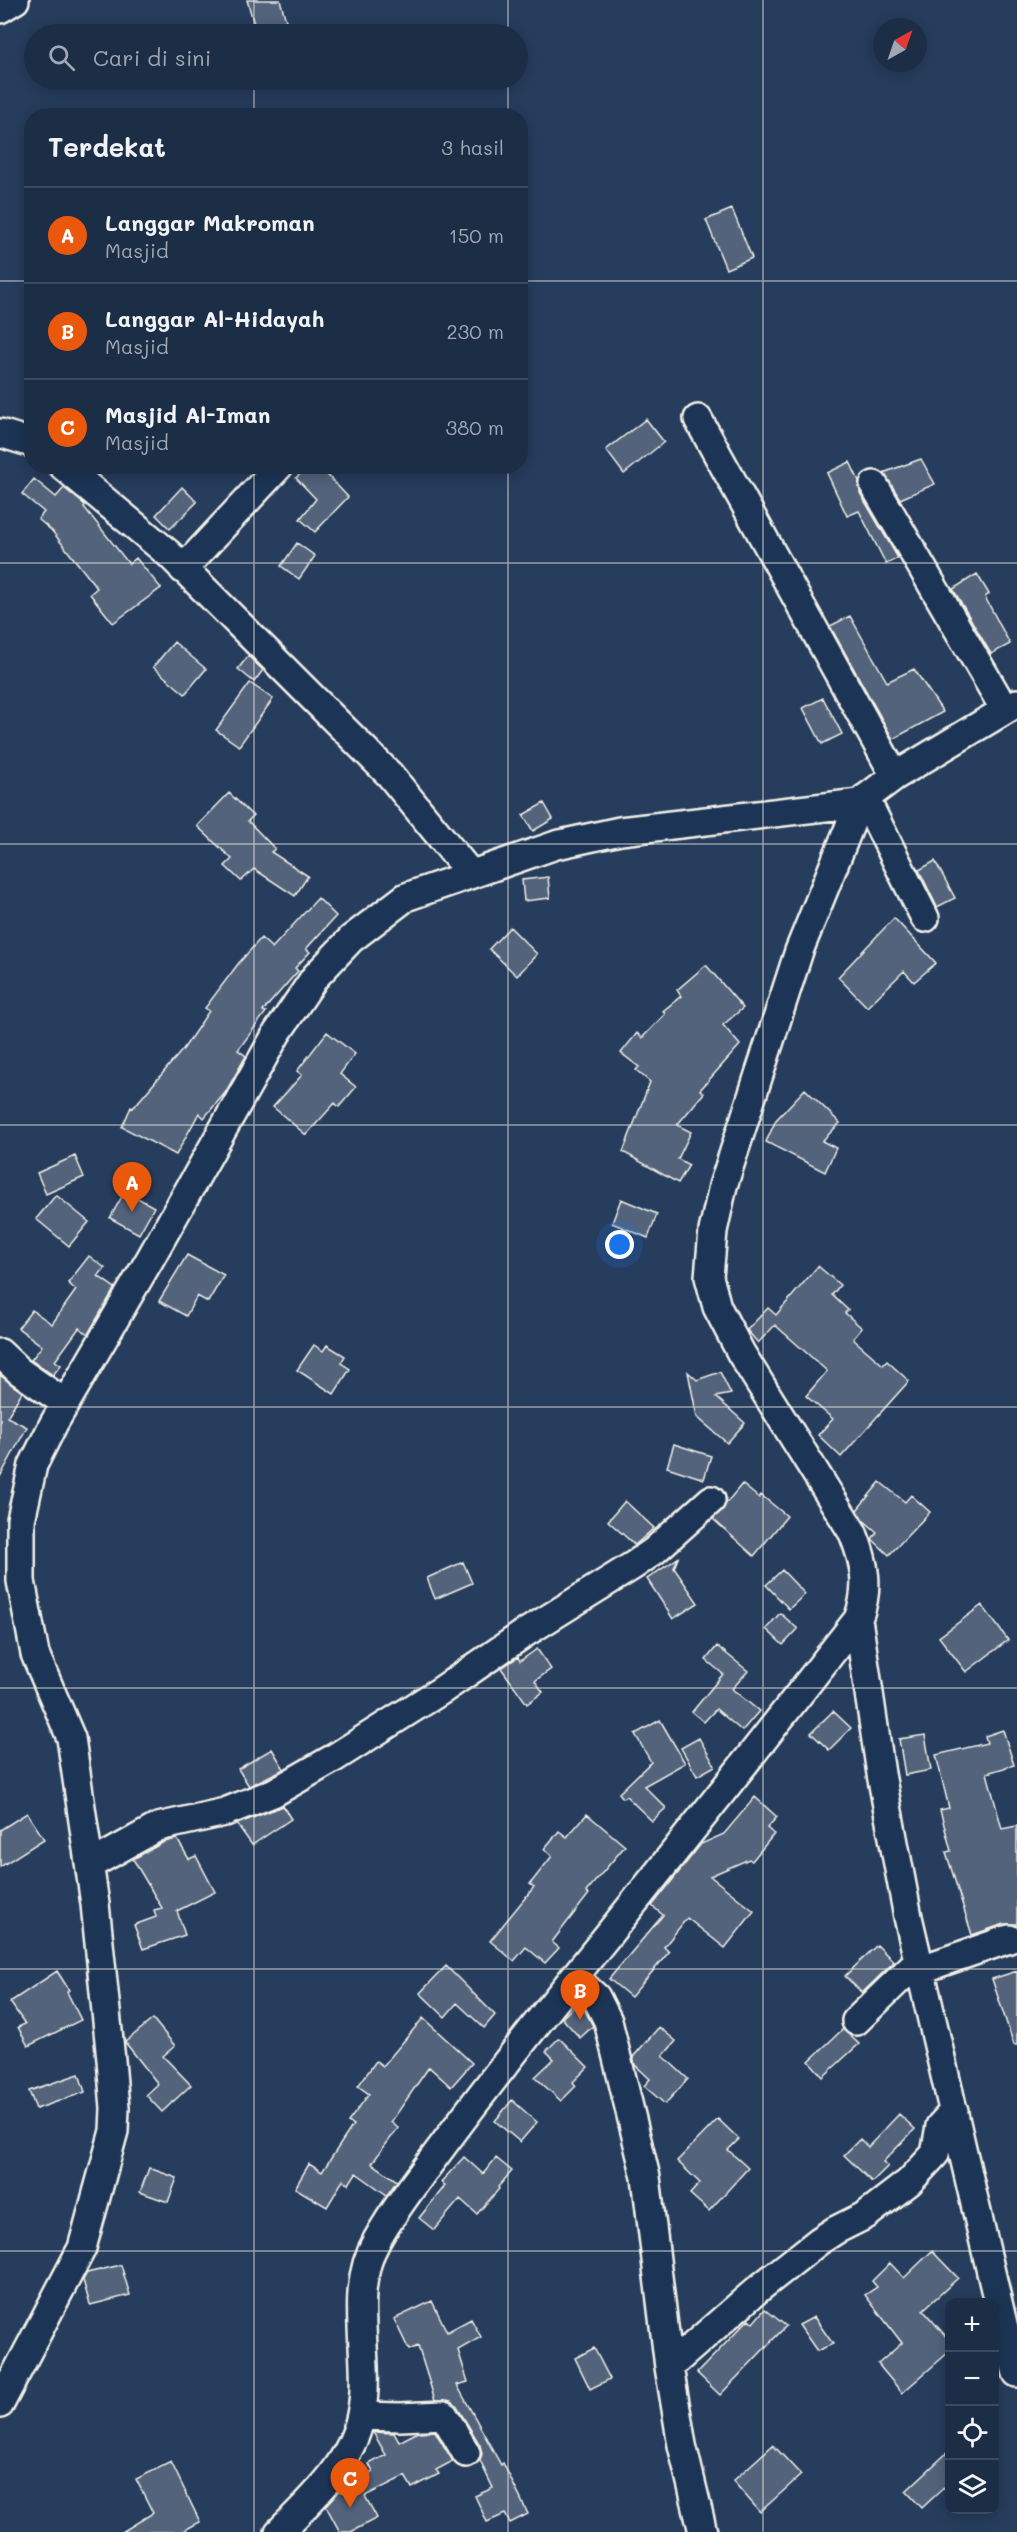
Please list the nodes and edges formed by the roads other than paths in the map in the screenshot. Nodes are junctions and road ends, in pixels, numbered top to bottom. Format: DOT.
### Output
graph roads {
  1 [pos="15,0"];
  2 [pos="0,9"];
  3 [pos="698,419"];
  4 [pos="0,433"];
  5 [pos="24,440"];
  6 [pos="72,474"];
  7 [pos="272,474"];
  8 [pos="874,485"];
  9 [pos="183,569"];
  10 [pos="1012,710"];
  11 [pos="895,776"];
  12 [pos="862,800"];
  13 [pos="471,873"];
  14 [pos="926,918"];
  15 [pos="0,1353"];
  16 [pos="65,1403"];
  17 [pos="711,1500"];
  18 [pos="11,1527"];
  19 [pos="858,1619"];
  20 [pos="90,1864"];
  21 [pos="1009,1939"];
  22 [pos="918,1966"];
  23 [pos="574,1977"];
  24 [pos="856,2021"];
  25 [pos="954,2111"];
  26 [pos="1010,2326"];
  27 [pos="669,2367"];
  28 [pos="1017,2373"];
  29 [pos="0,2404"];
  30 [pos="361,2416"];
  31 [pos="466,2453"];
  32 [pos="279,2532"];
  33 [pos="703,2532"];
  1 -- 2 [label="street"];
  3 -- 11 [label="street"];
  4 -- 5 [label="street"];
  6 -- 9 [label="street"];
  7 -- 9 [label="street"];
  8 -- 10 [label="street"];
  9 -- 13 [label="street"];
  10 -- 11 [label="street"];
  11 -- 12 [label="street"];
  12 -- 13 [label="street"];
  12 -- 14 [label="street"];
  12 -- 19 [label="street"];
  13 -- 16 [label="street"];
  15 -- 16 [label="street"];
  16 -- 18 [label="street"];
  17 -- 20 [label="street"];
  18 -- 20 [label="street"];
  19 -- 22 [label="street"];
  19 -- 23 [label="street"];
  20 -- 29 [label="street"];
  21 -- 22 [label="street"];
  22 -- 24 [label="street"];
  22 -- 25 [label="street"];
  23 -- 27 [label="street"];
  23 -- 30 [label="street"];
  25 -- 26 [label="street"];
  25 -- 27 [label="street"];
  26 -- 28 [label="street"];
  27 -- 33 [label="street"];
  30 -- 31 [label="street"];
  30 -- 32 [label="street"];
}
